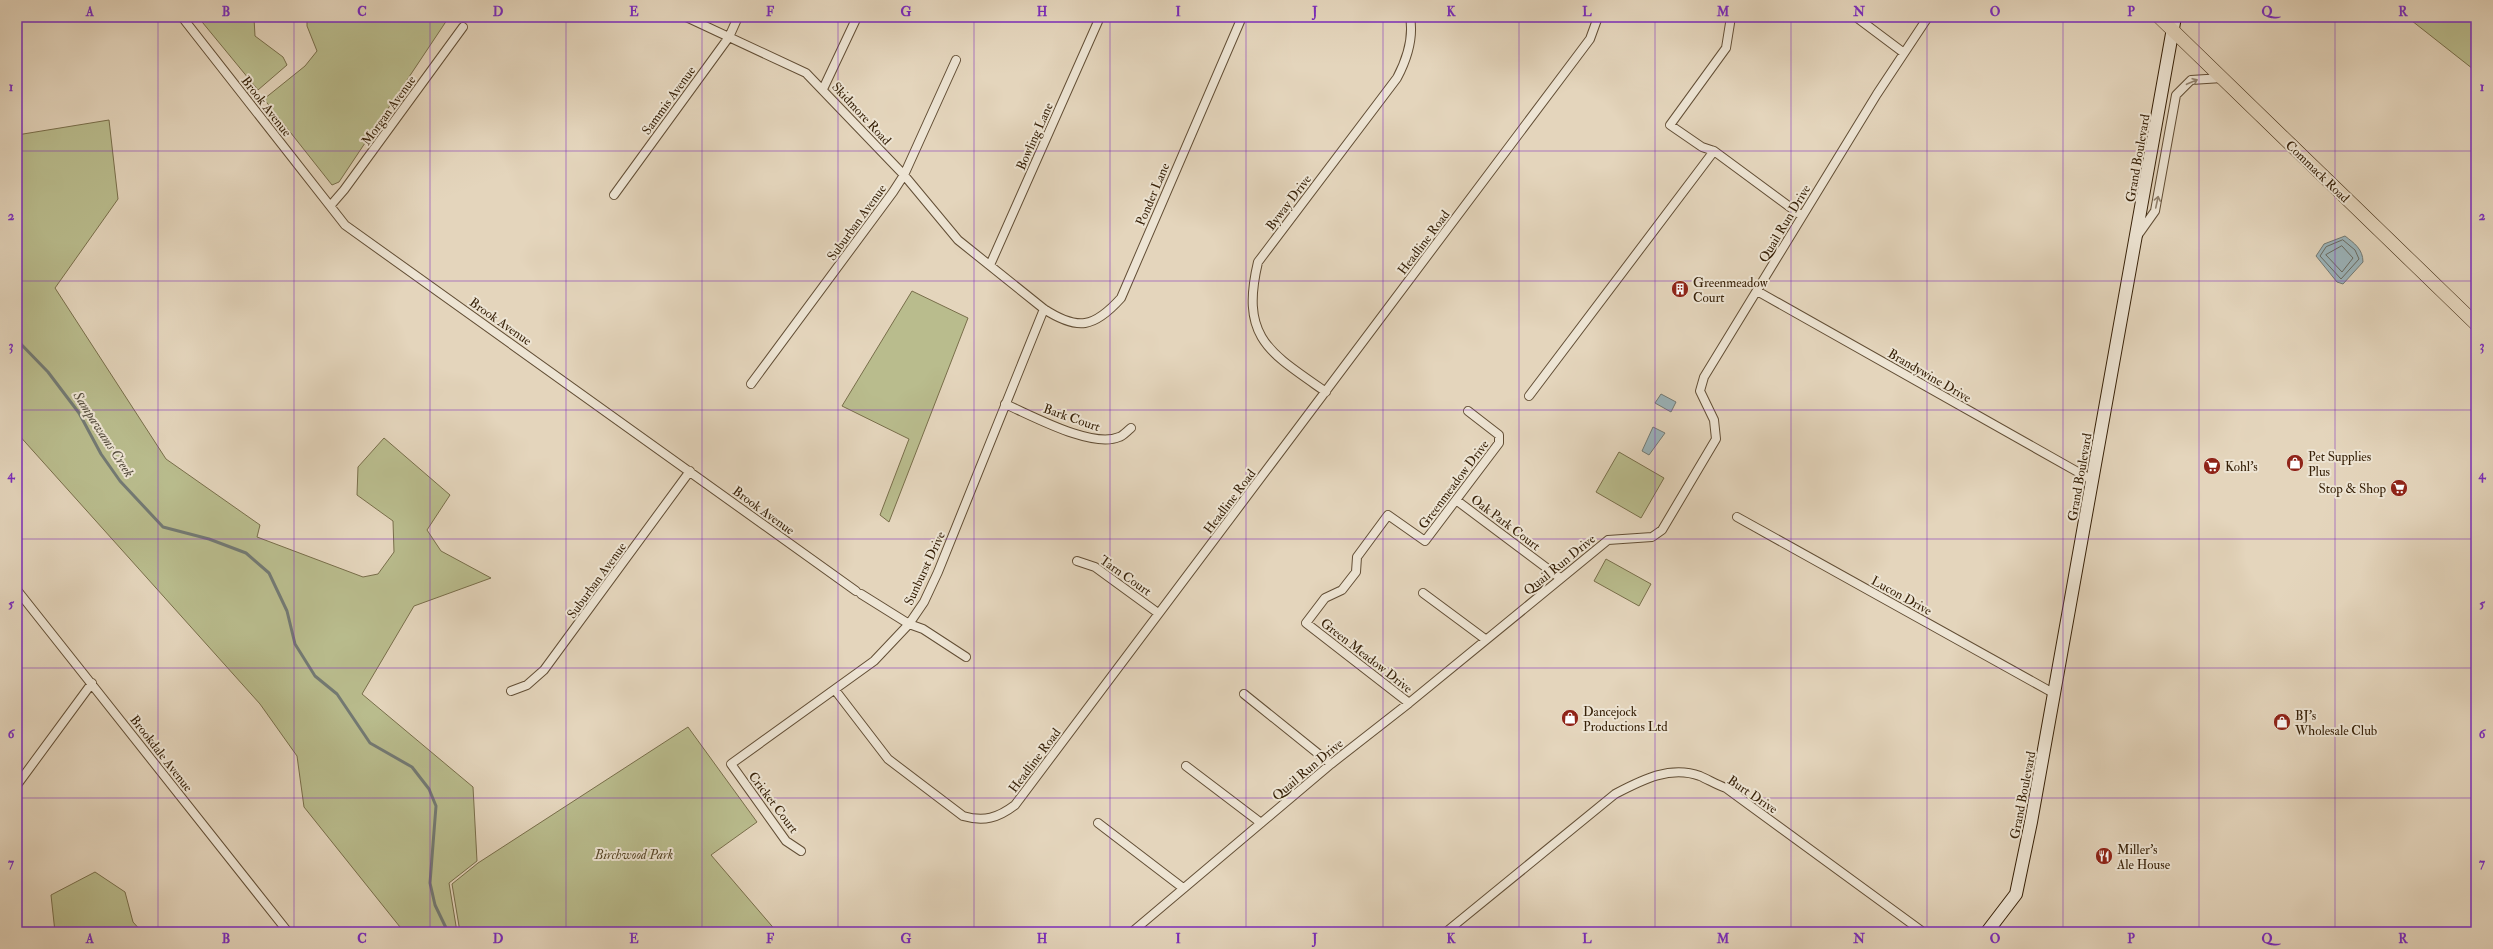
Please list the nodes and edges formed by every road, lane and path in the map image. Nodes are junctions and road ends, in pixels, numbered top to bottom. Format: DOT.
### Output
graph roads {
  1 [pos="182,17"];
  2 [pos="686,17"];
  3 [pos="738,17"];
  4 [pos="858,17"];
  5 [pos="1100,17"];
  6 [pos="1242,17"];
  7 [pos="1410,17"];
  8 [pos="1598,17"];
  9 [pos="1731,17"];
  10 [pos="1856,17"];
  11 [pos="1928,17"];
  12 [pos="2159,17"];
  13 [pos="2175,17"];
  14 [pos="463,27"];
  15 [pos="2173,30"];
  16 [pos="729,37"];
  17 [pos="1904,53"];
  18 [pos="956,60"];
  19 [pos="2222,78"];
  20 [pos="823,89"];
  21 [pos="1714,151"];
  22 [pos="904,175"];
  23 [pos="614,196"];
  24 [pos="331,205"];
  25 [pos="1802,216"];
  26 [pos="2138,235"];
  27 [pos="990,265"];
  28 [pos="1757,291"];
  29 [pos="1044,309"];
  30 [pos="2476,324"];
  31 [pos="751,384"];
  32 [pos="1326,392"];
  33 [pos="1529,396"];
  34 [pos="1005,404"];
  35 [pos="1468,411"];
  36 [pos="1131,428"];
  37 [pos="690,470"];
  38 [pos="2092,480"];
  39 [pos="1456,500"];
  40 [pos="1388,515"];
  41 [pos="1738,517"];
  42 [pos="1077,561"];
  43 [pos="1560,578"];
  44 [pos="17,590"];
  45 [pos="1423,593"];
  46 [pos="1158,613"];
  47 [pos="909,624"];
  48 [pos="1485,639"];
  49 [pos="966,657"];
  50 [pos="92,683"];
  51 [pos="835,690"];
  52 [pos="511,692"];
  53 [pos="1244,694"];
  54 [pos="2055,694"];
  55 [pos="1409,703"];
  56 [pos="730,764"];
  57 [pos="1331,764"];
  58 [pos="1186,766"];
  59 [pos="17,785"];
  60 [pos="1098,823"];
  61 [pos="1261,823"];
  62 [pos="801,852"];
  63 [pos="1183,888"];
  64 [pos="288,932"];
  65 [pos="1132,932"];
  66 [pos="1446,932"];
  67 [pos="1923,932"];
  68 [pos="1987,932"];
  1 -- 24 [label="street, Brook Avenue"];
  2 -- 16 [label="street, Skidmore Road"];
  3 -- 16 [label="street, Sammis Avenue"];
  4 -- 20 [label="street"];
  5 -- 27 [label="street, Bowling Lane"];
  6 -- 29 [label="street, Ponder Lane"];
  7 -- 32 [label="street, Byway Drive"];
  8 -- 32 [label="street, Headline Road"];
  9 -- 21 [label="street"];
  10 -- 17 [label="street"];
  11 -- 17 [label="street, Quail Run Drive"];
  12 -- 15 [label="main road, Commack Road"];
  13 -- 15 [label="street, Grand Boulevard"];
  14 -- 24 [label="street, Morgan Avenue"];
  15 -- 19 [label="main road, Commack Road"];
  15 -- 26 [label="street, Grand Boulevard"];
  16 -- 20 [label="street, Skidmore Road"];
  16 -- 23 [label="street, Sammis Avenue"];
  17 -- 25 [label="street, Quail Run Drive"];
  18 -- 22 [label="street, Suburban Avenue"];
  26 -- 19 [label="street, one-way"];
  19 -- 30 [label="main road, Commack Road"];
  20 -- 22 [label="street, Skidmore Road"];
  21 -- 25 [label="street"];
  21 -- 33 [label="street"];
  22 -- 27 [label="street, Skidmore Road"];
  22 -- 31 [label="street, Suburban Avenue"];
  24 -- 37 [label="street, Brook Avenue"];
  25 -- 28 [label="street, Quail Run Drive"];
  26 -- 38 [label="street, Grand Boulevard"];
  27 -- 29 [label="street, Ponder Lane"];
  28 -- 38 [label="street, Brandywine Drive"];
  28 -- 43 [label="street, Quail Run Drive"];
  29 -- 34 [label="street, Sunburst Drive"];
  32 -- 46 [label="street, Headline Road"];
  34 -- 36 [label="street, Bark Court"];
  34 -- 47 [label="street, Sunburst Drive"];
  35 -- 39 [label="street, Greenmeadow Drive"];
  37 -- 47 [label="street, Brook Avenue"];
  37 -- 52 [label="street, Suburban Avenue"];
  38 -- 54 [label="street, Grand Boulevard"];
  39 -- 40 [label="street, Greenmeadow Drive"];
  39 -- 43 [label="street, Oak Park Court"];
  40 -- 55 [label="street, Green Meadow Drive"];
  41 -- 54 [label="street, Lucon Drive"];
  42 -- 46 [label="street, Tarn Court"];
  43 -- 48 [label="street, Quail Run Drive"];
  44 -- 50 [label="street, Brookdale Avenue"];
  45 -- 48 [label="street"];
  46 -- 51 [label="street, Headline Road"];
  47 -- 49 [label="street, Brook Avenue"];
  47 -- 51 [label="street, Sunburst Drive"];
  48 -- 55 [label="street, Quail Run Drive"];
  50 -- 59 [label="street"];
  50 -- 64 [label="street, Brookdale Avenue"];
  51 -- 56 [label="street, Sunburst Drive"];
  53 -- 57 [label="street"];
  54 -- 68 [label="street, Grand Boulevard"];
  55 -- 57 [label="street, Quail Run Drive"];
  56 -- 62 [label="street, Cricket Court"];
  57 -- 61 [label="street, Quail Run Drive"];
  58 -- 61 [label="street"];
  60 -- 63 [label="street"];
  61 -- 63 [label="street, Quail Run Drive"];
  63 -- 65 [label="street, Quail Run Drive"];
  66 -- 67 [label="street, Burt Drive"];
}
